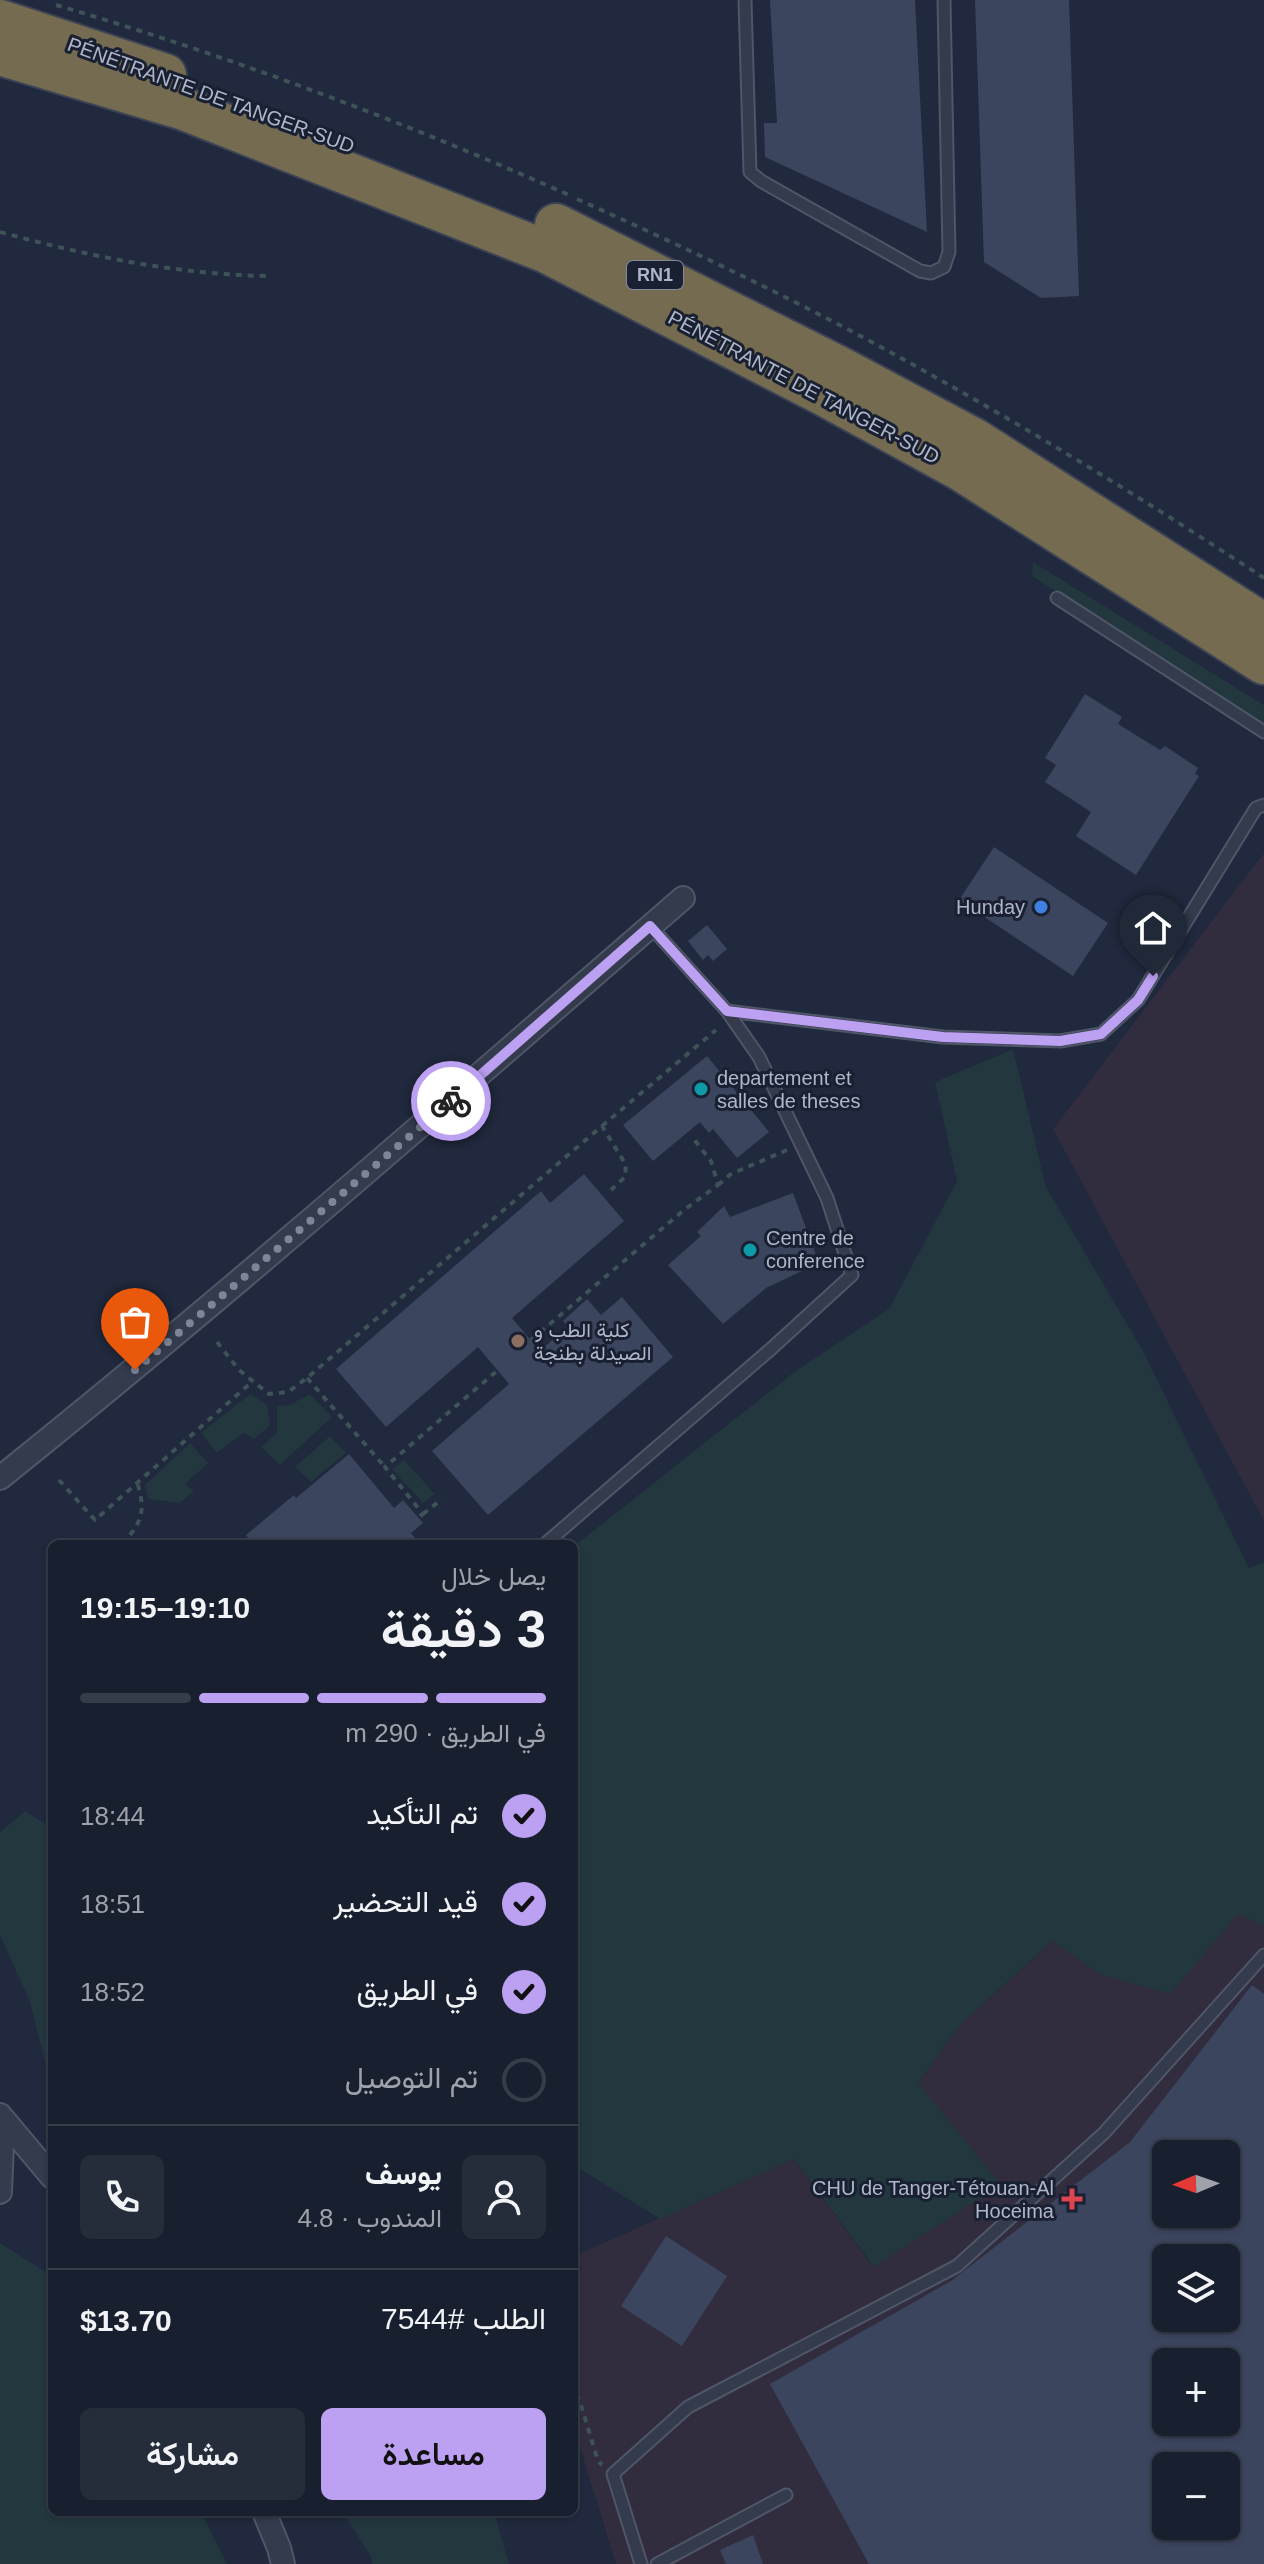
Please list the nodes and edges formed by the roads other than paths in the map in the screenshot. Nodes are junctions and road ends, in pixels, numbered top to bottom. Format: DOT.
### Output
graph roads {
  1 [pos="745,0"];
  2 [pos="944,0"];
  3 [pos="0,21"];
  4 [pos="0,54"];
  5 [pos="1057,598"];
  6 [pos="1264,625"];
  7 [pos="1264,663"];
  8 [pos="1264,732"];
  9 [pos="1264,805"];
  10 [pos="683,898"];
  11 [pos="650,926"];
  12 [pos="727,1011"];
  13 [pos="0,1478"];
  14 [pos="550,1540"];
  15 [pos="1264,1955"];
  16 [pos="2,2117"];
  17 [pos="48,2172"];
  18 [pos="0,2192"];
  19 [pos="786,2495"];
  20 [pos="266,2516"];
  21 [pos="283,2564"];
  22 [pos="641,2564"];
  23 [pos="657,2564"];
  1 -- 2 [label="lane"];
  3 -- 6 [label="highway, PÉNÉTRANTE DE TANGER-SUD / RN1"];
  4 -- 7 [label="highway, PÉNÉTRANTE DE TANGER-SUD / RN1"];
  5 -- 8 [label="lane"];
  9 -- 12 [label="lane"];
  10 -- 11 [label="street"];
  11 -- 12 [label="lane"];
  11 -- 13 [label="street"];
  12 -- 14 [label="lane"];
  15 -- 22 [label="lane"];
  16 -- 17 [label="street"];
  16 -- 18 [label="street"];
  19 -- 23 [label="lane"];
  20 -- 21 [label="street"];
}
